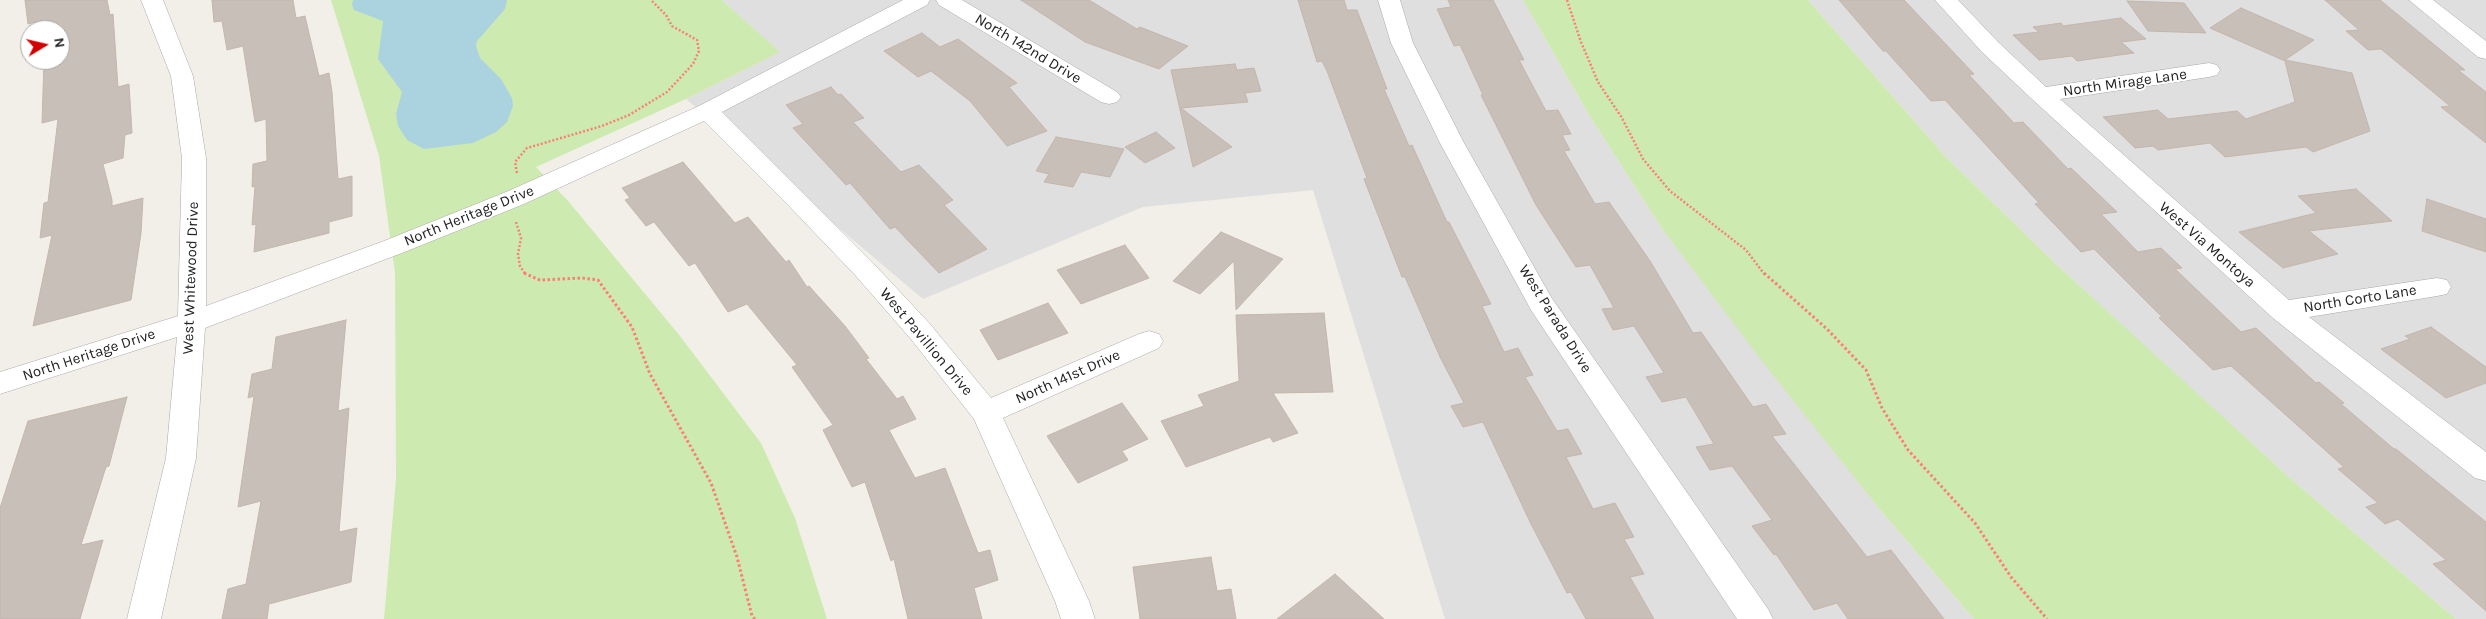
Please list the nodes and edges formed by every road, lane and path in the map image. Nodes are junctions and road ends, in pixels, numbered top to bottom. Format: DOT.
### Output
graph roads {
  1 [pos="152,0"];
  2 [pos="651,0"];
  3 [pos="918,0"];
  4 [pos="947,0"];
  5 [pos="1389,0"];
  6 [pos="1567,0"];
  7 [pos="1946,0"];
  8 [pos="2420,0"];
  9 [pos="2486,52"];
  10 [pos="2209,70"];
  11 [pos="2041,95"];
  12 [pos="1110,97"];
  13 [pos="707,110"];
  14 [pos="514,198"];
  15 [pos="2437,287"];
  16 [pos="2283,311"];
  17 [pos="192,322"];
  18 [pos="1149,341"];
  19 [pos="0,383"];
  20 [pos="986,413"];
  21 [pos="2486,469"];
  22 [pos="144,619"];
  23 [pos="755,619"];
  24 [pos="1078,619"];
  25 [pos="1756,619"];
  26 [pos="2047,619"];
  1 -- 17 [label="street, West Whitewood Drive"];
  2 -- 14 [label="path"];
  3 -- 13 [label="street, North Heritage Drive"];
  4 -- 12 [label="street, North 142nd Drive"];
  5 -- 25 [label="street, West Parada Drive"];
  6 -- 26 [label="path"];
  7 -- 11 [label="street, West Via Montoya"];
  8 -- 9 [label="street"];
  10 -- 11 [label="street, North Mirage Lane"];
  11 -- 16 [label="street, West Via Montoya"];
  13 -- 14 [label="street, North Heritage Drive"];
  13 -- 20 [label="street, West Pavillion Drive"];
  14 -- 17 [label="street, North Heritage Drive"];
  14 -- 23 [label="path"];
  15 -- 16 [label="street, North Corto Lane"];
  16 -- 21 [label="street, West Via Montoya"];
  17 -- 19 [label="street, North Heritage Drive"];
  17 -- 22 [label="street, West Whitewood Drive"];
  18 -- 20 [label="street, North 141st Drive"];
  20 -- 24 [label="street, West Pavillion Drive"];
}
